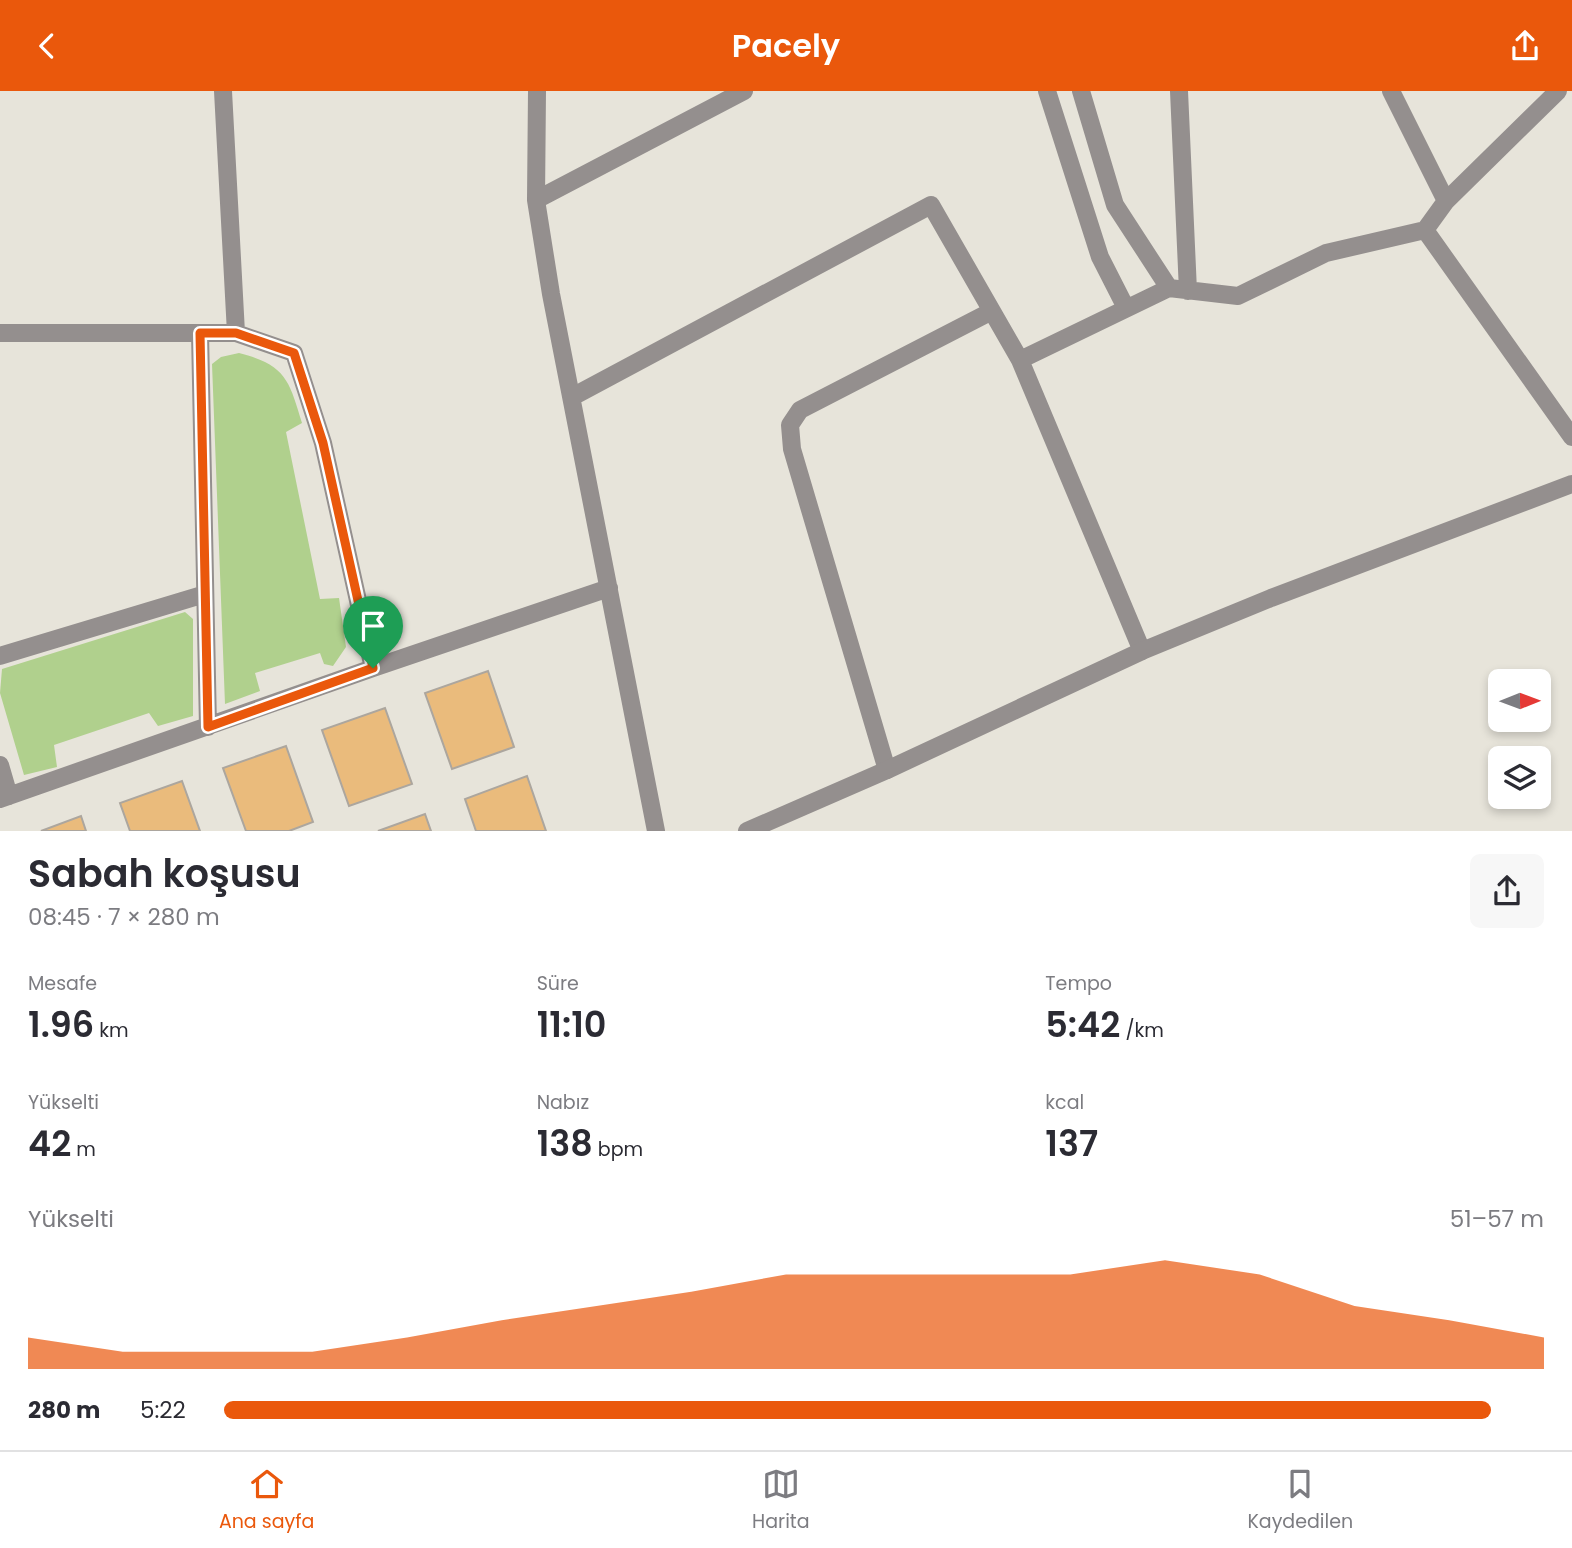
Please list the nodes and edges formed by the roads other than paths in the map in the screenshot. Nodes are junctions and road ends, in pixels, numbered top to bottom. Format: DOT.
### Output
graph roads {
  1 [pos="223,91"];
  2 [pos="537,91"];
  3 [pos="744,91"];
  4 [pos="1047,91"];
  5 [pos="1081,91"];
  6 [pos="1179,91"];
  7 [pos="1391,91"];
  8 [pos="1558,91"];
  9 [pos="536,200"];
  10 [pos="1446,201"];
  11 [pos="1425,230"];
  12 [pos="1179,289"];
  13 [pos="1126,308"];
  14 [pos="992,311"];
  15 [pos="0,333"];
  16 [pos="200,333"];
  17 [pos="236,333"];
  18 [pos="1020,360"];
  19 [pos="572,397"];
  20 [pos="1572,437"];
  21 [pos="1572,484"];
  22 [pos="609,588"];
  23 [pos="205,594"];
  24 [pos="1142,651"];
  25 [pos="0,656"];
  26 [pos="373,668"];
  27 [pos="208,727"];
  28 [pos="0,765"];
  29 [pos="887,770"];
  30 [pos="4,798"];
  31 [pos="656,831"];
  32 [pos="747,831"];
  1 -- 17 [label="street"];
  2 -- 9 [label="street"];
  3 -- 9 [label="street"];
  4 -- 13 [label="street"];
  5 -- 12 [label="street"];
  6 -- 12 [label="street"];
  7 -- 10 [label="street"];
  8 -- 10 [label="street"];
  9 -- 19 [label="street"];
  10 -- 11 [label="street"];
  11 -- 12 [label="street"];
  11 -- 20 [label="street"];
  12 -- 13 [label="street"];
  13 -- 18 [label="street"];
  14 -- 18 [label="street"];
  14 -- 19 [label="street"];
  14 -- 29 [label="street"];
  15 -- 16 [label="street"];
  16 -- 17 [label="street"];
  16 -- 23 [label="street"];
  17 -- 26 [label="street"];
  18 -- 24 [label="street"];
  19 -- 22 [label="street"];
  21 -- 24 [label="street"];
  22 -- 26 [label="street"];
  22 -- 31 [label="street"];
  23 -- 25 [label="street"];
  23 -- 27 [label="street"];
  24 -- 29 [label="street"];
  26 -- 27 [label="street"];
  27 -- 30 [label="street"];
  28 -- 30 [label="street"];
  29 -- 32 [label="street"];
}
